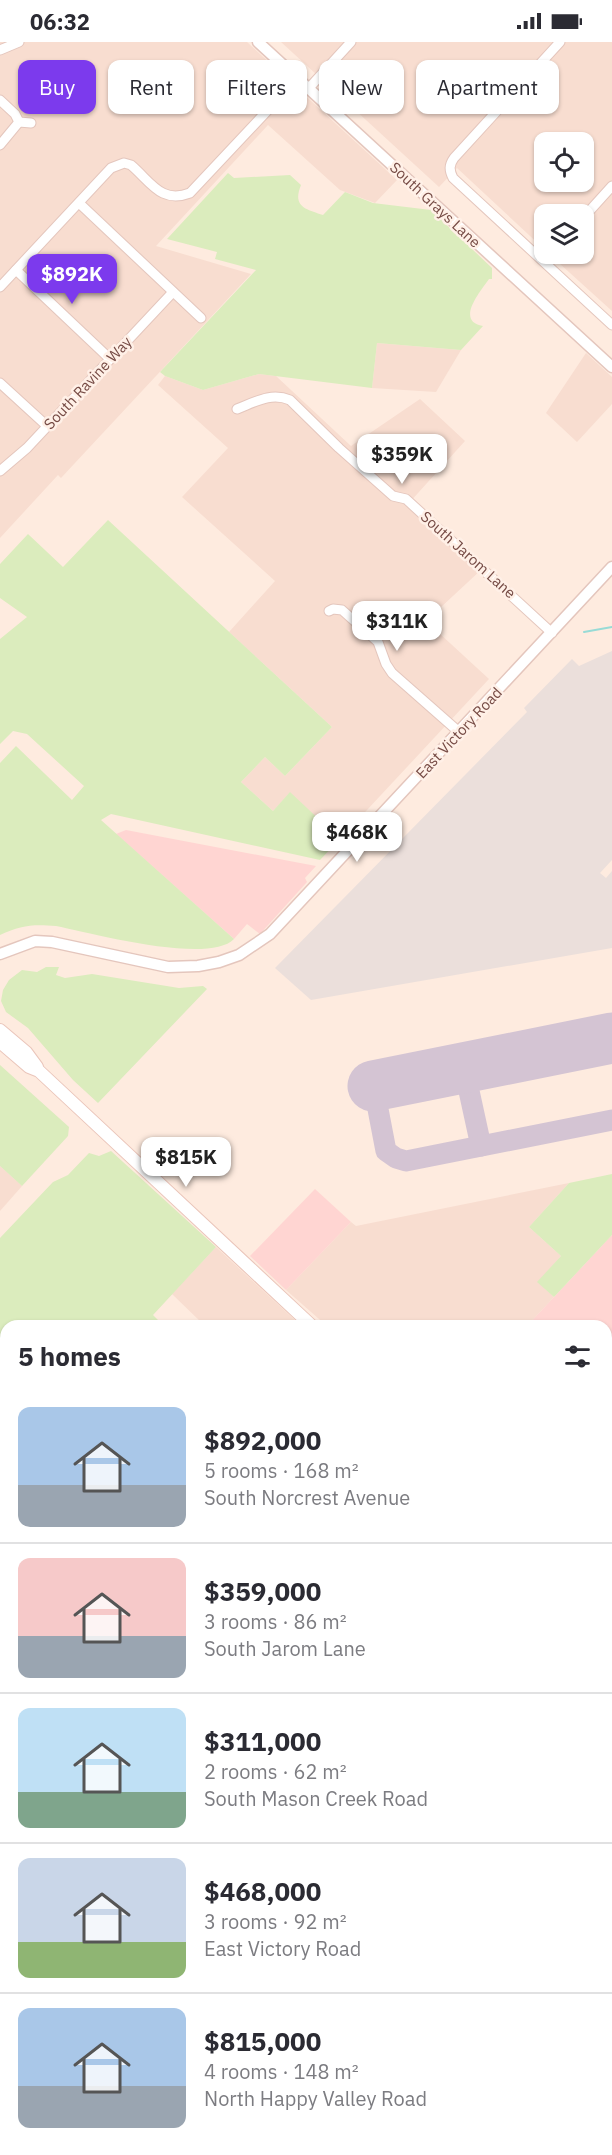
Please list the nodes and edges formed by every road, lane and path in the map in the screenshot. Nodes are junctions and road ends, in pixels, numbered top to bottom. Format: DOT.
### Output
graph roads {
  1 [pos="19,42"];
  2 [pos="258,42"];
  3 [pos="351,42"];
  4 [pos="560,42"];
  5 [pos="0,50"];
  6 [pos="278,60"];
  7 [pos="309,88"];
  8 [pos="0,100"];
  9 [pos="264,114"];
  10 [pos="19,122"];
  11 [pos="31,123"];
  12 [pos="0,145"];
  13 [pos="612,186"];
  14 [pos="79,203"];
  15 [pos="594,206"];
  16 [pos="534,246"];
  17 [pos="554,264"];
  18 [pos="16,270"];
  19 [pos="0,287"];
  20 [pos="173,292"];
  21 [pos="201,318"];
  22 [pos="612,325"];
  23 [pos="110,359"];
  24 [pos="612,367"];
  25 [pos="0,383"];
  26 [pos="237,409"];
  27 [pos="47,426"];
  28 [pos="0,471"];
  29 [pos="612,567"];
  30 [pos="329,611"];
  31 [pos="552,633"];
  32 [pos="459,732"];
  33 [pos="5,952"];
  34 [pos="0,964"];
  35 [pos="0,1030"];
  36 [pos="0,1042"];
  37 [pos="39,1071"];
  38 [pos="306,1320"];
  1 -- 5 [label="street"];
  2 -- 6 [label="street, South Grays Lane"];
  3 -- 7 [label="street"];
  4 -- 16 [label="street"];
  7 -- 24 [label="street, South Grays Lane"];
  8 -- 10 [label="street"];
  9 -- 14 [label="street"];
  10 -- 11 [label="street"];
  10 -- 12 [label="street"];
  13 -- 15 [label="street"];
  14 -- 18 [label="street"];
  14 -- 20 [label="street"];
  17 -- 22 [label="street"];
  18 -- 19 [label="street"];
  18 -- 23 [label="street"];
  20 -- 21 [label="street"];
  20 -- 23 [label="street, South Ravine Way"];
  23 -- 27 [label="street, South Ravine Way"];
  25 -- 27 [label="street"];
  26 -- 31 [label="street, South Jarom Lane"];
  27 -- 28 [label="street, South Ravine Way"];
  29 -- 31 [label="street, East Victory Road"];
  30 -- 32 [label="street"];
  31 -- 32 [label="street, East Victory Road"];
  32 -- 33 [label="street, East Victory Road"];
  33 -- 34 [label="street, East Victory Road"];
  35 -- 37 [label="main road"];
  36 -- 37 [label="main road"];
  37 -- 38 [label="main road"];
}
